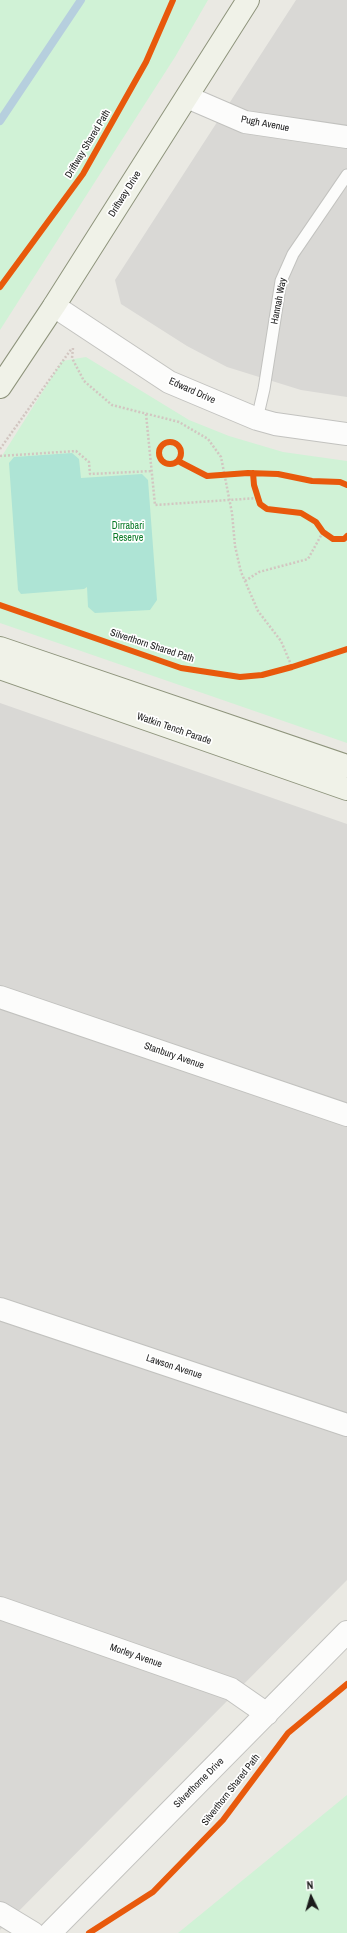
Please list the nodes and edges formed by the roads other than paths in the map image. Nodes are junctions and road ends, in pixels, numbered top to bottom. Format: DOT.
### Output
graph roads {
  1 [pos="248,0"];
  2 [pos="187,97"];
  3 [pos="347,138"];
  4 [pos="347,176"];
  5 [pos="54,306"];
  6 [pos="0,387"];
  7 [pos="257,419"];
  8 [pos="347,434"];
  9 [pos="0,648"];
  10 [pos="0,668"];
  11 [pos="347,766"];
  12 [pos="347,789"];
  13 [pos="0,997"];
  14 [pos="347,1115"];
  15 [pos="0,1309"];
  16 [pos="347,1425"];
  17 [pos="0,1608"];
  18 [pos="347,1632"];
  19 [pos="267,1714"];
  20 [pos="0,1913"];
  21 [pos="33,1933"];
  22 [pos="50,1933"];
  1 -- 2 [label="street, Driftway Drive"];
  2 -- 3 [label="street, Pugh Avenue"];
  2 -- 5 [label="street, Driftway Drive"];
  4 -- 7 [label="lane, Hannah Way"];
  5 -- 6 [label="street, Driftway Drive"];
  5 -- 7 [label="street, Edward Drive"];
  7 -- 8 [label="street, Edward Drive"];
  9 -- 11 [label="street, Watkin Tench Parade"];
  10 -- 12 [label="street, Watkin Tench Parade"];
  13 -- 14 [label="street, Stanbury Avenue"];
  15 -- 16 [label="street, Lawson Avenue"];
  17 -- 19 [label="street, Morley Avenue"];
  18 -- 19 [label="street, Silverthorne Drive"];
  19 -- 22 [label="street, Silverthorne Drive"];
  20 -- 21 [label="street"];
}
